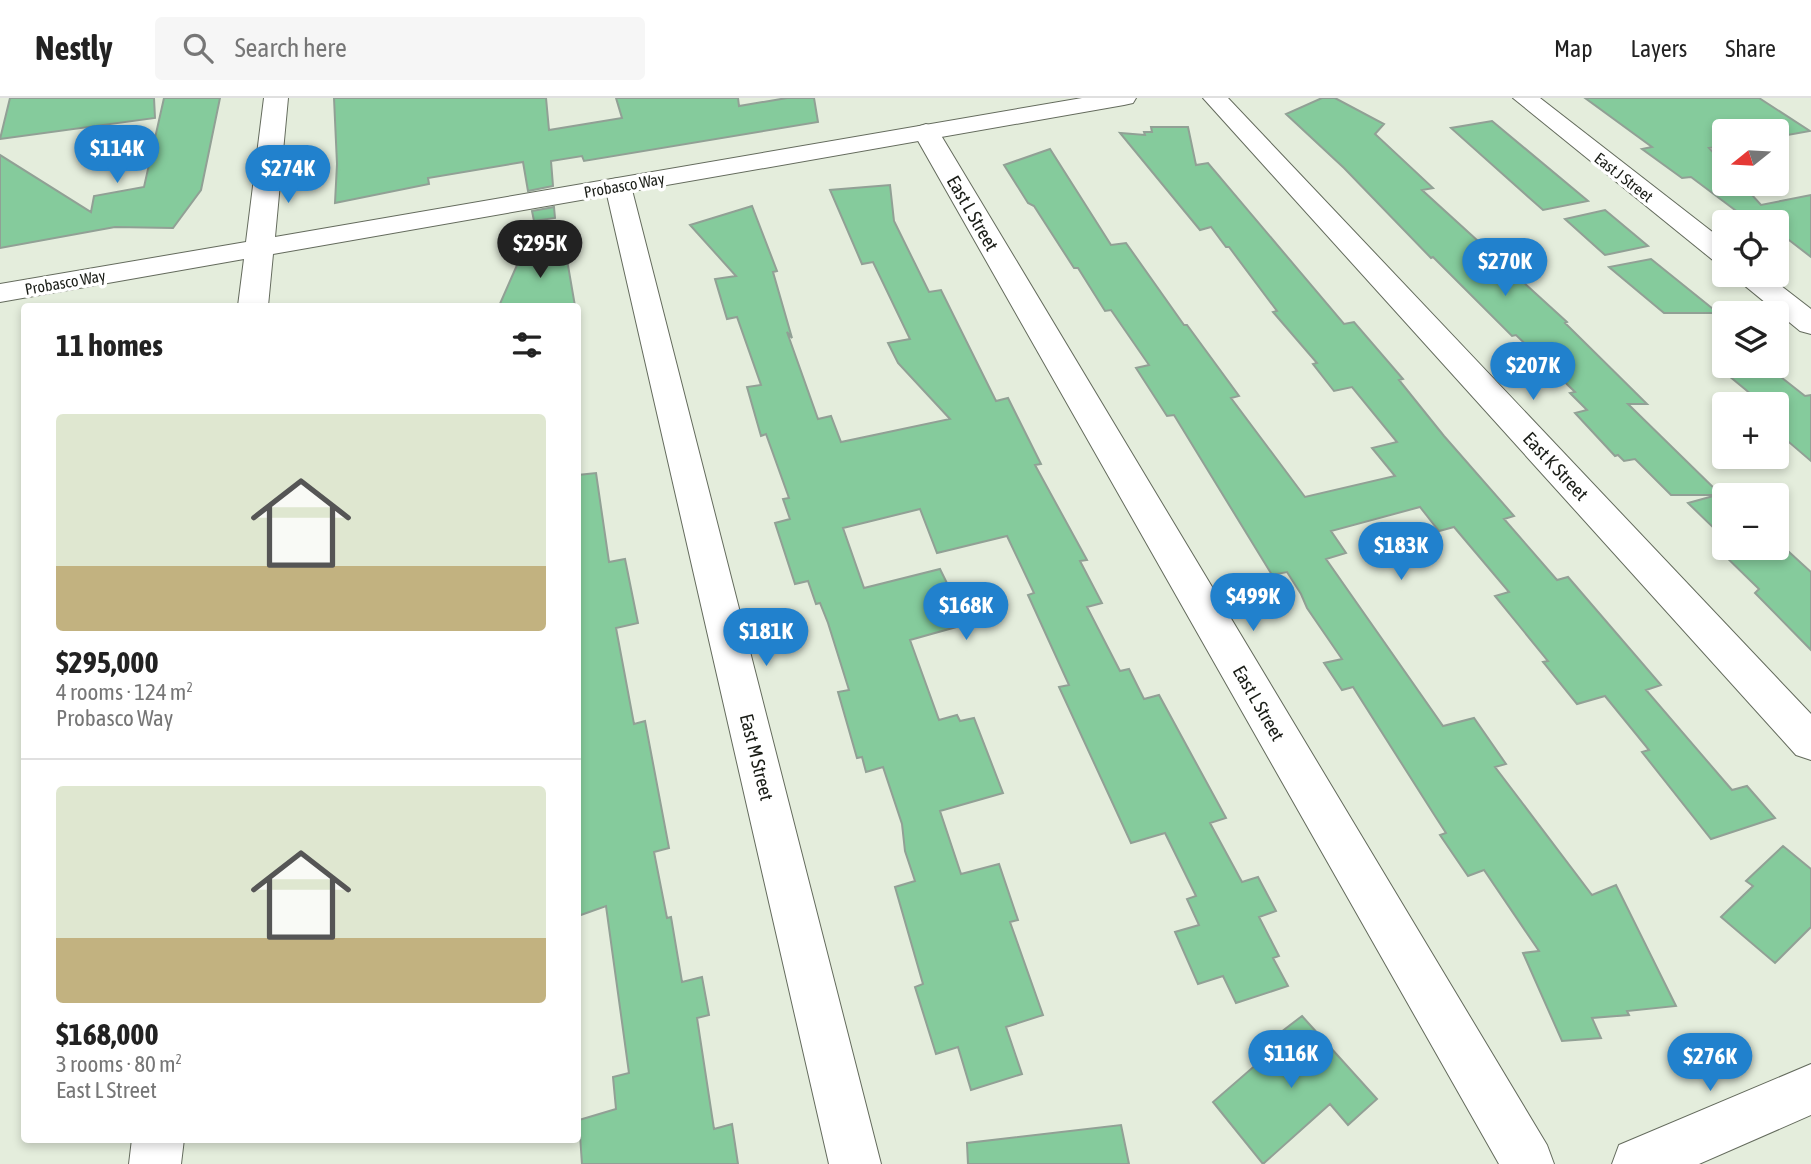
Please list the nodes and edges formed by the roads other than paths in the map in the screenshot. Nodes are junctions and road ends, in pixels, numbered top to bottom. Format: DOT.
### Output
graph roads {
  1 [pos="276,98"];
  2 [pos="1124,98"];
  3 [pos="1215,98"];
  4 [pos="1525,98"];
  5 [pos="926,132"];
  6 [pos="618,186"];
  7 [pos="1712,246"];
  8 [pos="259,248"];
  9 [pos="1764,287"];
  10 [pos="0,293"];
  11 [pos="253,303"];
  12 [pos="1811,324"];
  13 [pos="1811,742"];
  14 [pos="1811,1089"];
  15 [pos="158,1143"];
  16 [pos="155,1164"];
  17 [pos="855,1164"];
  18 [pos="1528,1164"];
  19 [pos="1638,1164"];
  1 -- 8 [label="street"];
  2 -- 5 [label="street, Probasco Way"];
  3 -- 13 [label="street, East K Street"];
  4 -- 7 [label="street, East J Street"];
  5 -- 6 [label="street, Probasco Way"];
  5 -- 18 [label="street, East L Street"];
  6 -- 8 [label="street, Probasco Way"];
  6 -- 17 [label="street, East M Street"];
  8 -- 10 [label="street, Probasco Way"];
  8 -- 11 [label="street"];
  9 -- 12 [label="street"];
  14 -- 19 [label="street"];
  15 -- 16 [label="street"];
}
